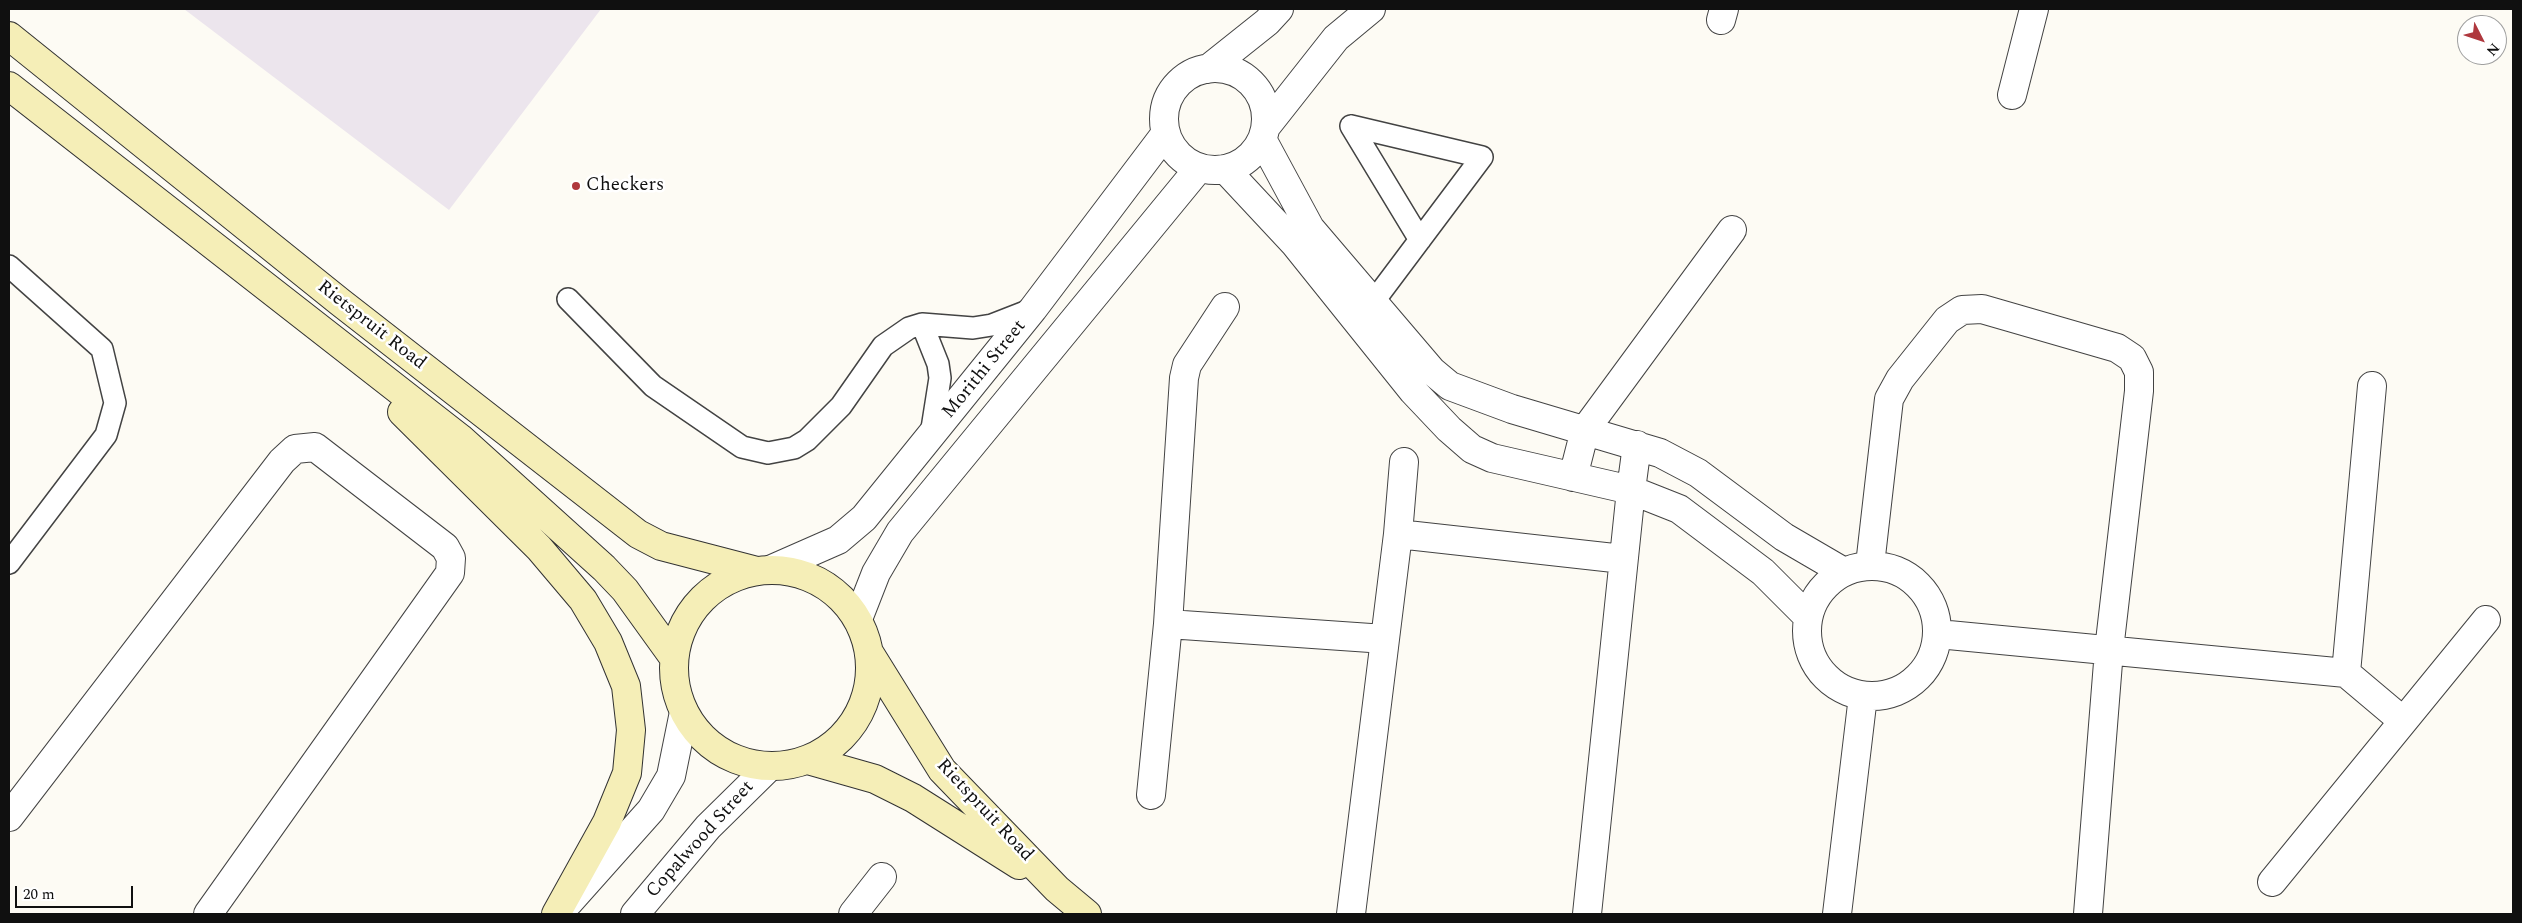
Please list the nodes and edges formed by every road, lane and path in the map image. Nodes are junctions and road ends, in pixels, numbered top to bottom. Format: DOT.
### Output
graph roads {
  1 [pos="1278,9"];
  2 [pos="1371,9"];
  3 [pos="2034,9"];
  4 [pos="9,36"];
  5 [pos="1208,69"];
  6 [pos="9,86"];
  7 [pos="2012,95"];
  8 [pos="1166,133"];
  9 [pos="1264,133"];
  10 [pos="1212,169"];
  11 [pos="1732,230"];
  12 [pos="1420,240"];
  13 [pos="9,266"];
  14 [pos="568,299"];
  15 [pos="1225,307"];
  16 [pos="1033,309"];
  17 [pos="1364,309"];
  18 [pos="313,322"];
  19 [pos="922,324"];
  20 [pos="2372,386"];
  21 [pos="1585,430"];
  22 [pos="930,439"];
  23 [pos="1637,445"];
  24 [pos="1404,462"];
  25 [pos="1573,477"];
  26 [pos="1631,490"];
  27 [pos="1398,534"];
  28 [pos="1624,559"];
  29 [pos="9,563"];
  30 [pos="1870,565"];
  31 [pos="765,570"];
  32 [pos="1844,572"];
  33 [pos="1808,616"];
  34 [pos="858,619"];
  35 [pos="2486,620"];
  36 [pos="1168,624"];
  37 [pos="1938,634"];
  38 [pos="1385,639"];
  39 [pos="2109,650"];
  40 [pos="870,654"];
  41 [pos="674,658"];
  42 [pos="2346,673"];
  43 [pos="1863,696"];
  44 [pos="684,712"];
  45 [pos="2403,722"];
  46 [pos="808,760"];
  47 [pos="769,767"];
  48 [pos="1151,795"];
  49 [pos="9,817"];
  50 [pos="882,877"];
  51 [pos="2272,882"];
  52 [pos="1057,888"];
  53 [pos="208,914"];
  54 [pos="557,914"];
  55 [pos="635,914"];
  56 [pos="853,914"];
  57 [pos="1087,914"];
  58 [pos="1351,914"];
  59 [pos="1587,914"];
  60 [pos="1837,914"];
  61 [pos="2088,914"];
  1 -- 5 [label="street"];
  2 -- 9 [label="street, Morithi Street"];
  3 -- 7 [label="street"];
  4 -- 31 [label="street, Rietspruit Road"];
  5 -- 8 [label="street"];
  5 -- 9 [label="street"];
  6 -- 18 [label="street, Rietspruit Road"];
  8 -- 10 [label="street"];
  8 -- 16 [label="street, Morithi Street"];
  9 -- 10 [label="street, Morithi Street"];
  9 -- 17 [label="street"];
  10 -- 17 [label="street"];
  10 -- 34 [label="street, Morithi Street"];
  11 -- 21 [label="street"];
  12 -- 12 [label="lane"];
  12 -- 17 [label="lane"];
  13 -- 29 [label="lane"];
  14 -- 19 [label="lane"];
  15 -- 36 [label="street"];
  16 -- 19 [label="lane"];
  16 -- 22 [label="street, Morithi Street"];
  17 -- 21 [label="street"];
  17 -- 25 [label="street"];
  18 -- 41 [label="street, Rietspruit Road"];
  18 -- 54 [label="street"];
  19 -- 22 [label="lane"];
  20 -- 42 [label="street"];
  21 -- 23 [label="street"];
  21 -- 25 [label="street"];
  22 -- 31 [label="street, Morithi Street"];
  23 -- 26 [label="street"];
  23 -- 32 [label="street"];
  24 -- 27 [label="street"];
  25 -- 26 [label="street"];
  26 -- 28 [label="street"];
  26 -- 33 [label="street"];
  27 -- 28 [label="street"];
  27 -- 38 [label="street"];
  28 -- 59 [label="street"];
  30 -- 32 [label="street"];
  30 -- 37 [label="street"];
  30 -- 39 [label="street"];
  31 -- 34 [label="street, Rietspruit Road"];
  31 -- 41 [label="street"];
  32 -- 33 [label="street"];
  33 -- 43 [label="street"];
  34 -- 40 [label="street"];
  35 -- 45 [label="street"];
  36 -- 38 [label="street"];
  36 -- 48 [label="street"];
  37 -- 39 [label="street"];
  37 -- 43 [label="street"];
  38 -- 58 [label="street"];
  39 -- 42 [label="street"];
  39 -- 61 [label="street"];
  40 -- 46 [label="street"];
  40 -- 52 [label="street, Rietspruit Road"];
  41 -- 44 [label="street"];
  42 -- 45 [label="street"];
  43 -- 60 [label="street"];
  44 -- 47 [label="street"];
  44 -- 54 [label="street"];
  45 -- 51 [label="street"];
  46 -- 47 [label="street"];
  46 -- 52 [label="street, Rietspruit Road"];
  47 -- 55 [label="street, Copalwood Street"];
  49 -- 53 [label="street"];
  50 -- 56 [label="street"];
  52 -- 57 [label="street, Rietspruit Road"];
}
